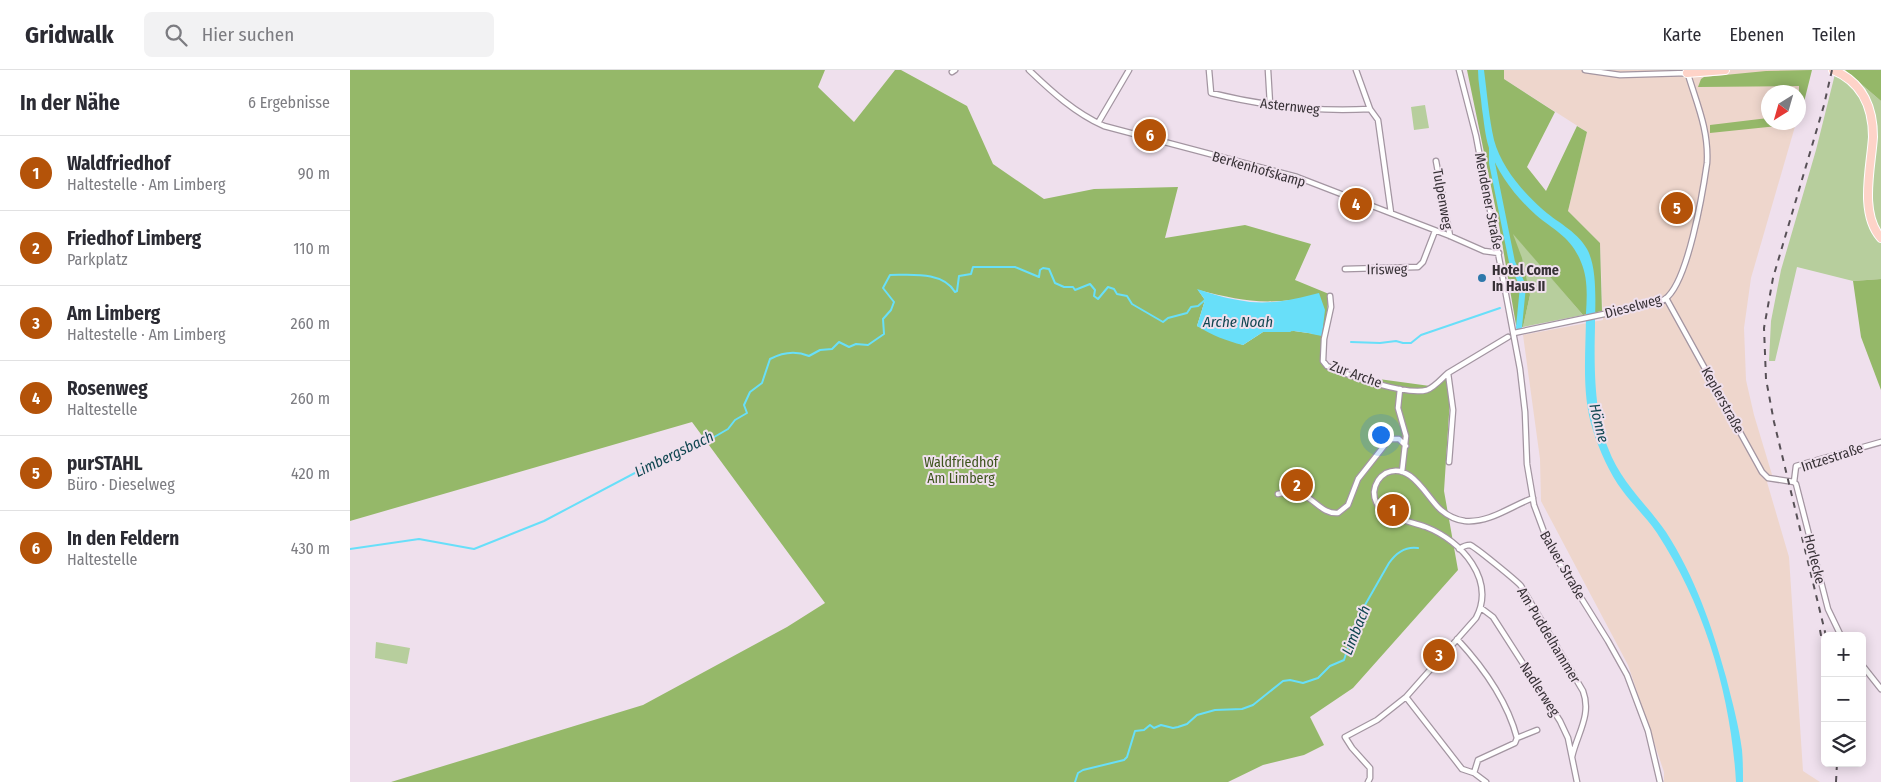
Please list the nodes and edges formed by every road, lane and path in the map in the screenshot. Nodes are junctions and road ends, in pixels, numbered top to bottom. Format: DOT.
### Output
graph roads {
  1 [pos="1129,70"];
  2 [pos="1209,70"];
  3 [pos="1268,70"];
  4 [pos="1356,70"];
  5 [pos="1459,70"];
  6 [pos="1586,70"];
  7 [pos="1724,70"];
  8 [pos="1832,70"];
  9 [pos="1033,71"];
  10 [pos="1687,71"];
  11 [pos="1270,104"];
  12 [pos="1370,109"];
  13 [pos="1098,123"];
  14 [pos="1436,161"];
  15 [pos="1391,213"];
  16 [pos="1435,231"];
  17 [pos="1450,236"];
  18 [pos="1881,238"];
  19 [pos="1499,253"];
  20 [pos="1345,269"];
  21 [pos="1330,296"];
  22 [pos="1666,298"];
  23 [pos="1514,333"];
  24 [pos="1508,337"];
  25 [pos="1448,373"];
  26 [pos="1400,389"];
  27 [pos="1881,442"];
  28 [pos="1406,446"];
  29 [pos="1449,462"];
  30 [pos="1402,472"];
  31 [pos="1794,482"];
  32 [pos="1278,494"];
  33 [pos="1532,498"];
  34 [pos="1458,549"];
  35 [pos="1480,608"];
  36 [pos="1839,632"];
  37 [pos="1457,639"];
  38 [pos="1866,670"];
  39 [pos="1881,690"];
  40 [pos="1406,697"];
  41 [pos="1537,730"];
  42 [pos="1517,738"];
  43 [pos="1572,757"];
  44 [pos="1474,773"];
  45 [pos="1368,782"];
  46 [pos="1486,782"];
  47 [pos="1578,782"];
  48 [pos="1660,782"];
  1 -- 13 [label="street"];
  2 -- 11 [label="street, Asternweg"];
  3 -- 11 [label="street"];
  4 -- 12 [label="street"];
  5 -- 19 [label="street, Mendener Straße"];
  6 -- 10 [label="street"];
  7 -- 10 [label="main road"];
  8 -- 18 [label="main road"];
  9 -- 13 [label="street, Berkenhofskamp"];
  10 -- 22 [label="street, Dieselweg"];
  11 -- 12 [label="street, Asternweg"];
  12 -- 15 [label="street"];
  13 -- 15 [label="street, Berkenhofskamp"];
  14 -- 17 [label="street, Tulpenweg"];
  15 -- 16 [label="street, Berkenhofskamp"];
  16 -- 17 [label="street, Berkenhofskamp"];
  16 -- 20 [label="street, Irisweg"];
  17 -- 19 [label="street, Berkenhofskamp"];
  19 -- 23 [label="street, Mendener Straße"];
  21 -- 26 [label="street, Zur Arche"];
  22 -- 23 [label="street, Dieselweg"];
  22 -- 31 [label="street, Keplerstraße"];
  23 -- 33 [label="street, Balver Straße"];
  24 -- 25 [label="street, Zur Arche"];
  25 -- 26 [label="street, Zur Arche"];
  25 -- 29 [label="street"];
  26 -- 28 [label="street"];
  27 -- 31 [label="street, Intzestraße"];
  28 -- 30 [label="street"];
  28 -- 32 [label="street"];
  30 -- 33 [label="street"];
  30 -- 34 [label="street"];
  31 -- 36 [label="street, Horlecke"];
  33 -- 48 [label="street, Balver Straße"];
  34 -- 35 [label="street"];
  34 -- 43 [label="street, Am Puddelhammer"];
  35 -- 37 [label="street"];
  35 -- 43 [label="street, Nadlerweg"];
  37 -- 40 [label="street"];
  37 -- 42 [label="street"];
  38 -- 39 [label="street"];
  40 -- 44 [label="street"];
  40 -- 45 [label="street"];
  41 -- 42 [label="street"];
  42 -- 44 [label="street"];
  43 -- 47 [label="street, Nadlerweg"];
  44 -- 46 [label="street"];
}
